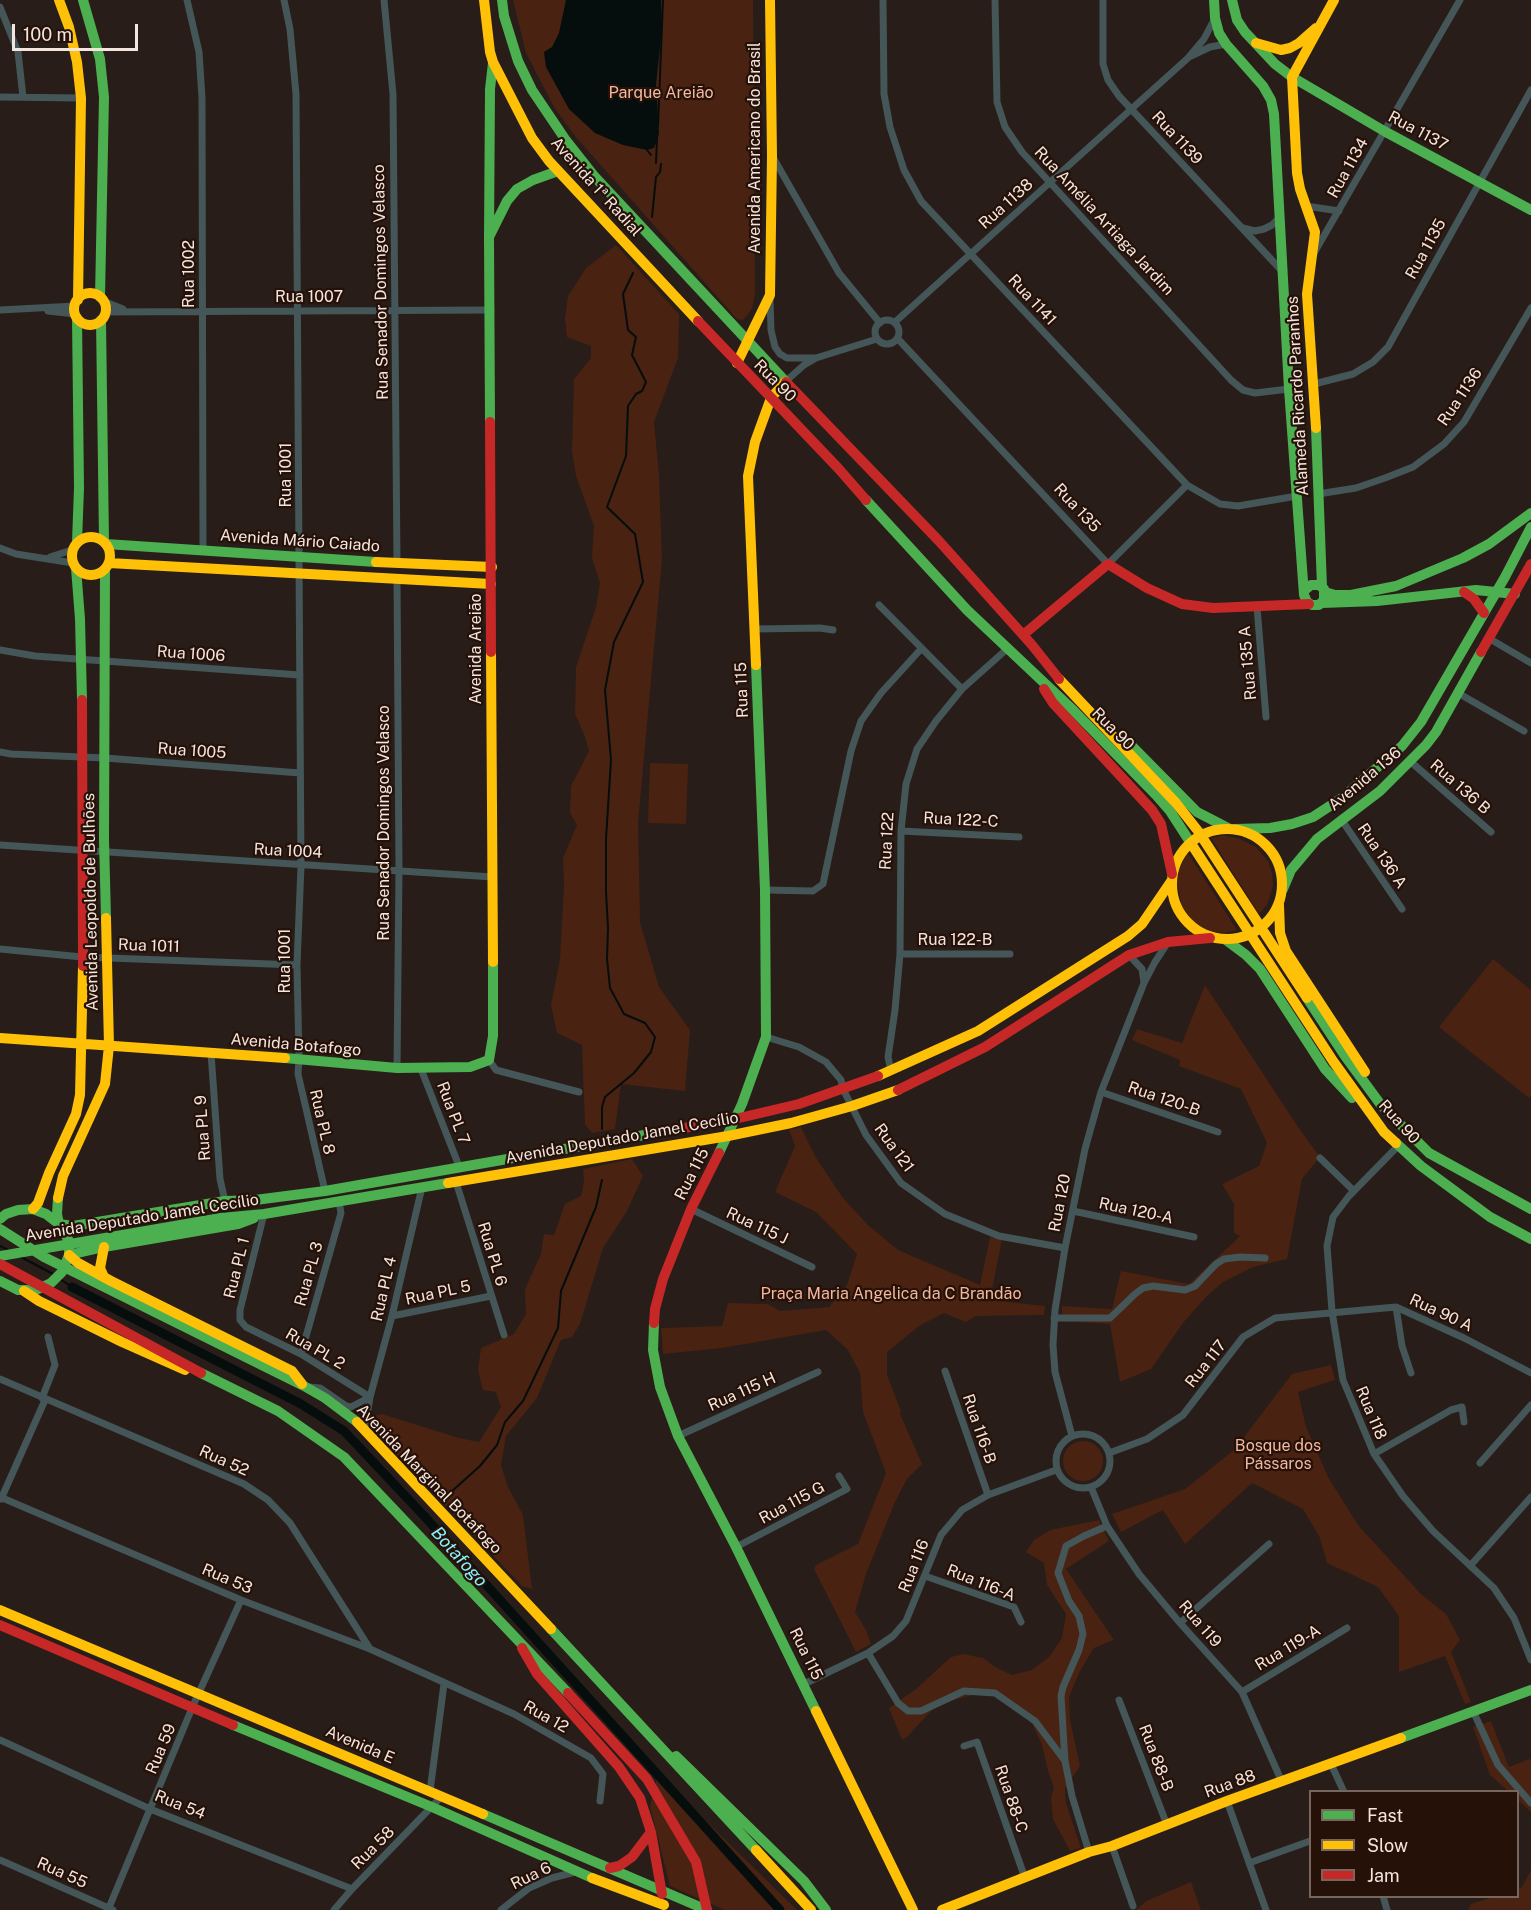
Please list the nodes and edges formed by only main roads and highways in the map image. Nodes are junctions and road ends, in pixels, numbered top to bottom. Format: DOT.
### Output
graph roads {
  1 [pos="59,0"];
  2 [pos="83,0"];
  3 [pos="484,0"];
  4 [pos="502,0"];
  5 [pos="770,0"];
  6 [pos="1214,0"];
  7 [pos="1232,0"];
  8 [pos="1335,0"];
  9 [pos="1324,19"];
  10 [pos="1253,42"];
  11 [pos="493,62"];
  12 [pos="1292,77"];
  13 [pos="558,171"];
  14 [pos="1531,210"];
  15 [pos="489,237"];
  16 [pos="650,237"];
  17 [pos="640,260"];
  18 [pos="102,308"];
  19 [pos="76,309"];
  20 [pos="747,342"];
  21 [pos="737,363"];
  22 [pos="785,382"];
  23 [pos="771,398"];
  24 [pos="1531,513"];
  25 [pos="1531,527"];
  26 [pos="105,542"];
  27 [pos="74,546"];
  28 [pos="1531,564"];
  29 [pos="74,565"];
  30 [pos="107,566"];
  31 [pos="492,567"];
  32 [pos="491,584"];
  33 [pos="1497,591"];
  34 [pos="1464,592"];
  35 [pos="1323,594"];
  36 [pos="1515,594"];
  37 [pos="1306,597"];
  38 [pos="1484,613"];
  39 [pos="1023,635"];
  40 [pos="1032,645"];
  41 [pos="1034,674"];
  42 [pos="1232,829"];
  43 [pos="1172,877"];
  44 [pos="1283,889"];
  45 [pos="1279,904"];
  46 [pos="1210,938"];
  47 [pos="1231,940"];
  48 [pos="0,1038"];
  49 [pos="82,1045"];
  50 [pos="109,1046"];
  51 [pos="489,1060"];
  52 [pos="735,1119"];
  53 [pos="1407,1131"];
  54 [pos="1384,1132"];
  55 [pos="728,1136"];
  56 [pos="255,1200"];
  57 [pos="33,1209"];
  58 [pos="1531,1209"];
  59 [pos="2,1214"];
  60 [pos="218,1214"];
  61 [pos="264,1214"];
  62 [pos="59,1224"];
  63 [pos="0,1229"];
  64 [pos="1531,1239"];
  65 [pos="104,1247"];
  66 [pos="0,1249"];
  67 [pos="0,1256"];
  68 [pos="67,1260"];
  69 [pos="0,1264"];
  70 [pos="104,1277"];
  71 [pos="0,1281"];
  72 [pos="24,1291"];
  73 [pos="208,1377"];
  74 [pos="305,1387"];
  75 [pos="0,1610"];
  76 [pos="0,1625"];
  77 [pos="520,1645"];
  78 [pos="1531,1690"];
  79 [pos="612,1693"];
  80 [pos="651,1832"];
  81 [pos="610,1868"];
  82 [pos="661,1890"];
  83 [pos="664,1907"];
  84 [pos="707,1910"];
  85 [pos="811,1910"];
  86 [pos="826,1910"];
  87 [pos="914,1910"];
  88 [pos="942,1910"];
  1 -- 19 [label="main road"];
  2 -- 18 [label="main road"];
  3 -- 11 [label="main road, Avenida 1ª Radial"];
  4 -- 16 [label="main road, Avenida 1ª Radial"];
  5 -- 20 [label="main road, Avenida Americano do Brasil"];
  6 -- 37 [label="main road, Alameda Ricardo Paranhos"];
  7 -- 10 [label="main road"];
  8 -- 9 [label="main road"];
  9 -- 10 [label="main road"];
  9 -- 12 [label="main road"];
  10 -- 12 [label="main road"];
  11 -- 13 [label="main road, Avenida 1ª Radial"];
  11 -- 15 [label="main road, Avenida Areião"];
  12 -- 14 [label="main road, Rua 1137"];
  12 -- 35 [label="main road, Alameda Ricardo Paranhos"];
  13 -- 15 [label="main road"];
  13 -- 17 [label="main road, Avenida 1ª Radial"];
  15 -- 31 [label="main road, Avenida Areião"];
  16 -- 20 [label="main road, Rua 90"];
  17 -- 21 [label="main road, Rua 90"];
  18 -- 19 [label="main road"];
  18 -- 19 [label="main road"];
  18 -- 26 [label="main road"];
  19 -- 27 [label="main road"];
  20 -- 21 [label="main road, Avenida Americano do Brasil"];
  20 -- 22 [label="main road, Rua 90"];
  21 -- 23 [label="main road, Rua 90"];
  22 -- 23 [label="main road"];
  22 -- 39 [label="main road, Rua 90"];
  23 -- 41 [label="main road, Rua 90"];
  23 -- 52 [label="main road, Rua 115"];
  24 -- 35 [label="main road"];
  25 -- 33 [label="main road, Avenida 136"];
  26 -- 27 [label="main road"];
  26 -- 30 [label="main road"];
  26 -- 31 [label="main road, Avenida Mário Caiado"];
  27 -- 29 [label="main road"];
  28 -- 36 [label="main road, Avenida 136"];
  29 -- 30 [label="main road"];
  29 -- 49 [label="main road, Avenida Leopoldo de Bulhões"];
  30 -- 32 [label="main road, Avenida Mário Caiado"];
  30 -- 50 [label="main road, Avenida Leopoldo de Bulhões"];
  31 -- 32 [label="main road, Avenida Areião"];
  32 -- 51 [label="main road, Avenida Areião"];
  33 -- 34 [label="main road"];
  33 -- 36 [label="main road"];
  33 -- 38 [label="main road, Avenida 136"];
  34 -- 35 [label="main road"];
  34 -- 38 [label="main road"];
  35 -- 37 [label="main road"];
  35 -- 37 [label="main road"];
  36 -- 44 [label="main road, Avenida 136"];
  37 -- 39 [label="main road, Rua 135"];
  38 -- 42 [label="main road, Avenida 136"];
  39 -- 40 [label="main road, Rua 90"];
  40 -- 42 [label="main road"];
  40 -- 53 [label="main road, Rua 90"];
  41 -- 43 [label="main road"];
  41 -- 54 [label="main road, Rua 90"];
  42 -- 43 [label="main road"];
  42 -- 44 [label="main road"];
  43 -- 46 [label="main road"];
  43 -- 52 [label="main road, Avenida Deputado Jamel Cecílio"];
  44 -- 45 [label="main road"];
  45 -- 47 [label="main road"];
  45 -- 53 [label="main road"];
  46 -- 47 [label="main road"];
  46 -- 55 [label="main road, Avenida Deputado Jamel Cecílio"];
  47 -- 54 [label="main road"];
  48 -- 49 [label="main road, Avenida Botafogo"];
  49 -- 50 [label="main road, Avenida Botafogo"];
  49 -- 57 [label="main road, Avenida Leopoldo de Bulhões"];
  50 -- 51 [label="main road, Avenida Botafogo"];
  50 -- 62 [label="main road, Avenida Leopoldo de Bulhões"];
  52 -- 55 [label="main road, Rua 115"];
  52 -- 56 [label="main road, Avenida Deputado Jamel Cecílio"];
  53 -- 58 [label="main road, Rua 90"];
  54 -- 64 [label="main road, Rua 90"];
  55 -- 61 [label="main road, Avenida Deputado Jamel Cecílio"];
  55 -- 87 [label="main road, Rua 115"];
  56 -- 60 [label="main road, Avenida Deputado Jamel Cecílio"];
  56 -- 62 [label="main road, Avenida Deputado Jamel Cecílio"];
  57 -- 59 [label="main road"];
  57 -- 62 [label="main road"];
  60 -- 61 [label="main road, Avenida Deputado Jamel Cecílio"];
  60 -- 66 [label="main road, Avenida Deputado Jamel Cecílio"];
  60 -- 67 [label="main road, Avenida Deputado Jamel Cecílio"];
  61 -- 65 [label="main road"];
  62 -- 68 [label="main road, Avenida Leopoldo de Bulhões"];
  63 -- 74 [label="main road, Avenida Marginal Botafogo"];
  65 -- 68 [label="main road"];
  65 -- 70 [label="main road"];
  68 -- 70 [label="main road"];
  68 -- 72 [label="main road"];
  69 -- 73 [label="main road"];
  70 -- 74 [label="main road"];
  71 -- 72 [label="main road"];
  72 -- 73 [label="main road"];
  73 -- 77 [label="main road"];
  74 -- 79 [label="main road, Avenida Marginal Botafogo"];
  75 -- 81 [label="main road, Avenida E"];
  76 -- 83 [label="main road, Avenida E"];
  77 -- 80 [label="main road"];
  77 -- 84 [label="main road"];
  78 -- 88 [label="main road, Rua 88"];
  79 -- 85 [label="main road, Avenida Marginal Botafogo"];
  79 -- 86 [label="main road, Avenida Marginal Botafogo"];
  80 -- 81 [label="main road"];
  80 -- 82 [label="main road"];
  81 -- 82 [label="main road, Avenida E"];
  82 -- 83 [label="main road"];
  82 -- 84 [label="main road, Avenida E"];
}
